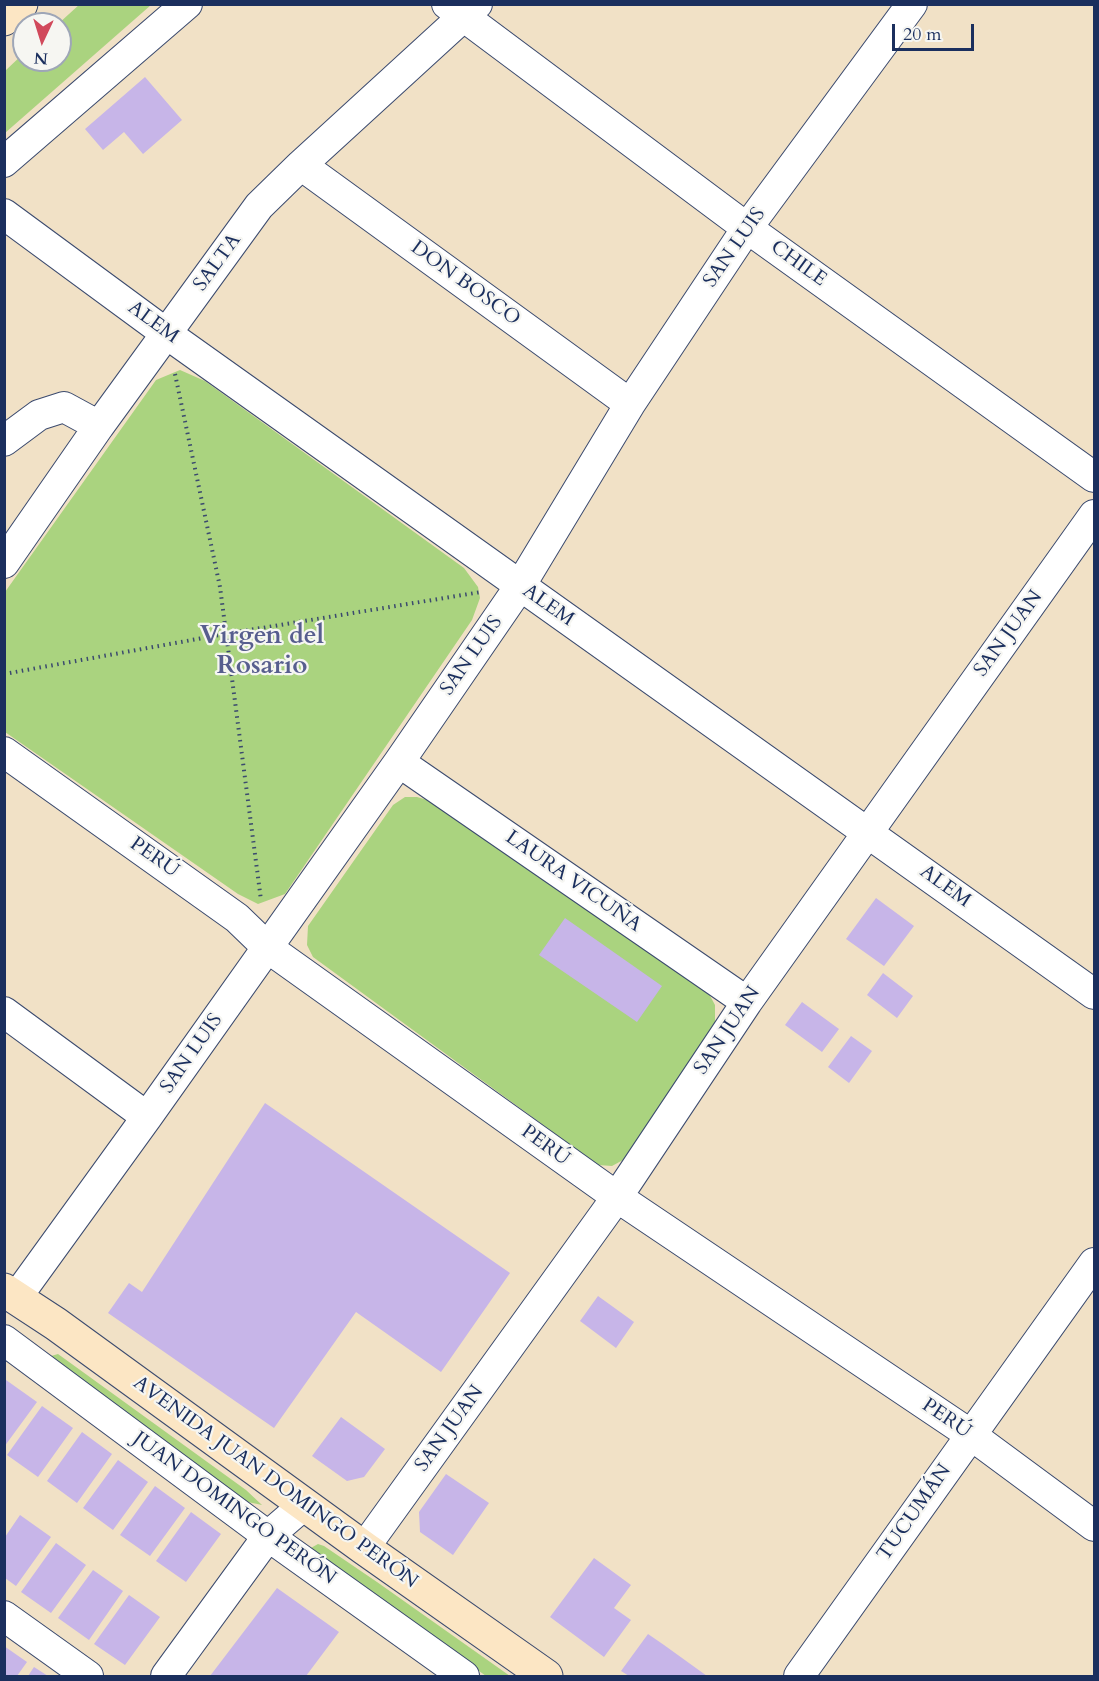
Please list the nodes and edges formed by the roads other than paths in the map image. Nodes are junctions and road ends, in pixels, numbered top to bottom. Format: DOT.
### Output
graph roads {
  1 [pos="21,4"];
  2 [pos="187,4"];
  3 [pos="912,4"];
  4 [pos="463,8"];
  5 [pos="4,19"];
  6 [pos="4,162"];
  7 [pos="301,165"];
  8 [pos="4,214"];
  9 [pos="747,228"];
  10 [pos="167,334"];
  11 [pos="630,404"];
  12 [pos="99,426"];
  13 [pos="4,441"];
  14 [pos="1095,477"];
  15 [pos="1095,515"];
  16 [pos="4,563"];
  17 [pos="520,586"];
  18 [pos="4,752"];
  19 [pos="399,762"];
  20 [pos="867,831"];
  21 [pos="268,948"];
  22 [pos="1095,994"];
  23 [pos="747,1002"];
  24 [pos="4,1011"];
  25 [pos="147,1117"];
  26 [pos="617,1197"];
  27 [pos="1095,1263"];
  28 [pos="10,1294"];
  29 [pos="56,1324"];
  30 [pos="4,1340"];
  31 [pos="31,1359"];
  32 [pos="971,1435"];
  33 [pos="304,1504"];
  34 [pos="1095,1526"];
  35 [pos="268,1536"];
  36 [pos="364,1548"];
  37 [pos="4,1616"];
  38 [pos="88,1677"];
  39 [pos="166,1677"];
  40 [pos="464,1677"];
  41 [pos="546,1677"];
  42 [pos="799,1677"];
  1 -- 5 [label="main road"];
  2 -- 6 [label="street"];
  3 -- 9 [label="street, SAN LUIS"];
  4 -- 7 [label="street, SALTA"];
  4 -- 9 [label="street, CHILE"];
  7 -- 10 [label="street, SALTA"];
  7 -- 11 [label="street, DON BOSCO"];
  8 -- 10 [label="street, ALEM"];
  9 -- 11 [label="street, SAN LUIS"];
  9 -- 14 [label="street, CHILE"];
  10 -- 12 [label="street, SALTA"];
  10 -- 17 [label="street, ALEM"];
  11 -- 17 [label="street, SAN LUIS"];
  12 -- 13 [label="street"];
  12 -- 16 [label="street, SALTA"];
  15 -- 20 [label="street, SAN JUAN"];
  17 -- 19 [label="street, SAN LUIS"];
  17 -- 20 [label="street, ALEM"];
  18 -- 21 [label="street, PERÚ"];
  19 -- 21 [label="street, SAN LUIS"];
  19 -- 23 [label="street, LAURA VICUÑA"];
  20 -- 22 [label="street, ALEM"];
  20 -- 23 [label="street, SAN JUAN"];
  21 -- 25 [label="street, SAN LUIS"];
  21 -- 26 [label="street, PERÚ"];
  23 -- 26 [label="street, SAN JUAN"];
  24 -- 25 [label="street"];
  25 -- 28 [label="street, SAN LUIS"];
  26 -- 32 [label="street, PERÚ"];
  26 -- 36 [label="street, SAN JUAN"];
  27 -- 32 [label="street, TUCUMÁN"];
  28 -- 29 [label="main road, AVENIDA JUAN DOMINGO PERÓN"];
  29 -- 31 [label="street"];
  29 -- 33 [label="main road, AVENIDA JUAN DOMINGO PERÓN"];
  30 -- 31 [label="street, JUAN DOMINGO PERÓN"];
  31 -- 35 [label="street, JUAN DOMINGO PERÓN"];
  32 -- 34 [label="street, PERÚ"];
  32 -- 42 [label="street, TUCUMÁN"];
  33 -- 35 [label="street"];
  33 -- 36 [label="main road, AVENIDA JUAN DOMINGO PERÓN"];
  35 -- 39 [label="street"];
  35 -- 40 [label="street, JUAN DOMINGO PERÓN"];
  36 -- 41 [label="main road, AVENIDA JUAN DOMINGO PERÓN"];
  37 -- 38 [label="street"];
}
